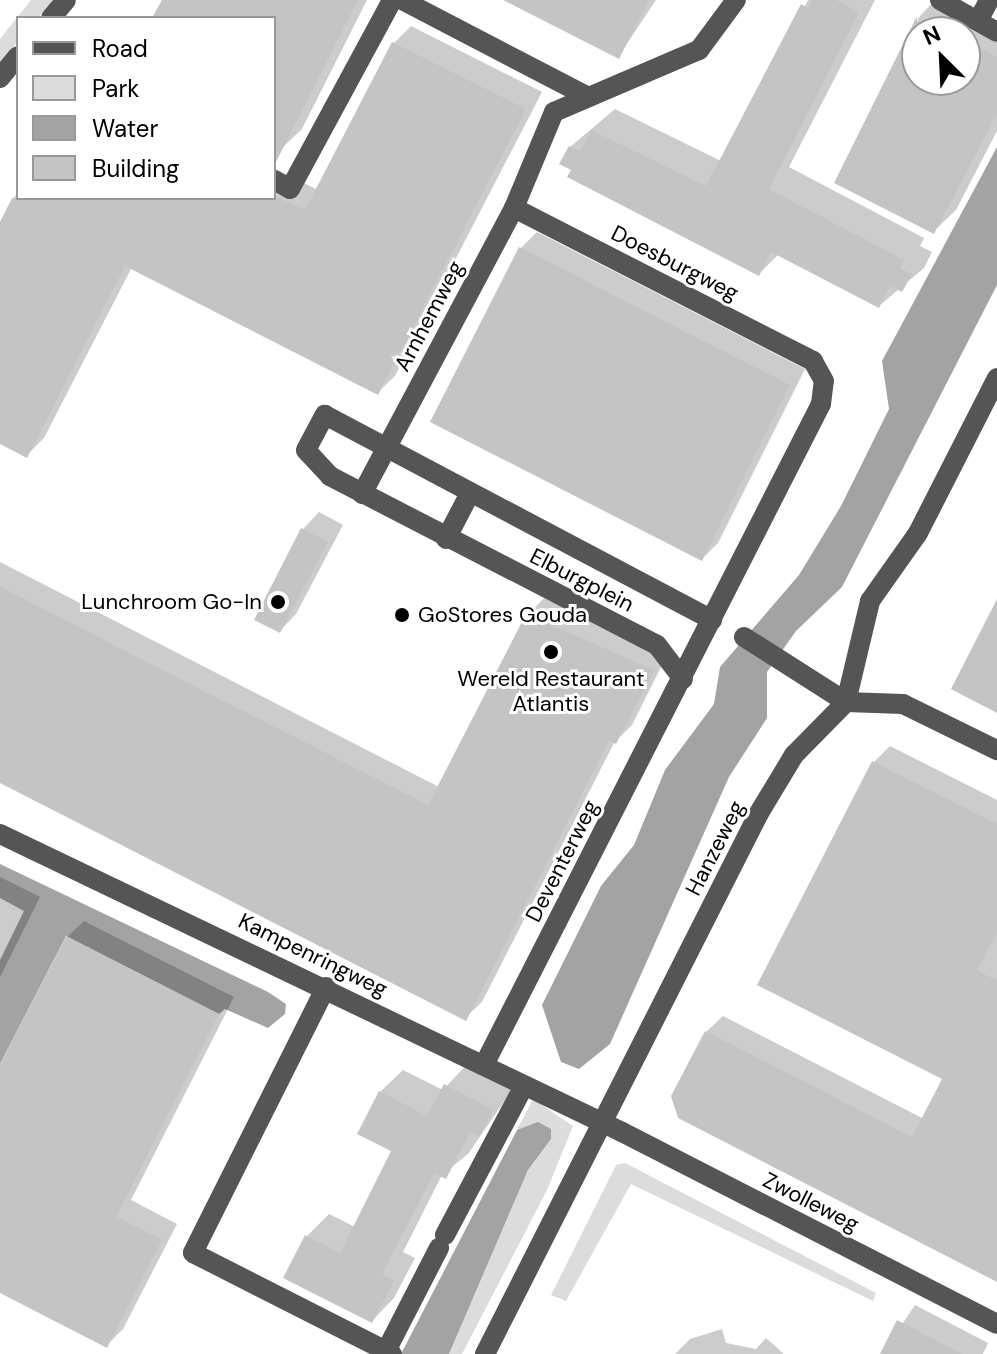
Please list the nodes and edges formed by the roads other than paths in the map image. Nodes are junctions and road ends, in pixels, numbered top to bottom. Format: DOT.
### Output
graph roads {
  1 [pos="66,0"];
  2 [pos="392,0"];
  3 [pos="402,0"];
  4 [pos="736,0"];
  5 [pos="940,0"];
  6 [pos="53,16"];
  7 [pos="969,16"];
  8 [pos="16,58"];
  9 [pos="0,78"];
  10 [pos="588,97"];
  11 [pos="276,181"];
  12 [pos="514,208"];
  13 [pos="997,378"];
  14 [pos="386,448"];
  15 [pos="470,493"];
  16 [pos="362,494"];
  17 [pos="446,539"];
  18 [pos="712,620"];
  19 [pos="744,637"];
  20 [pos="683,679"];
  21 [pos="846,702"];
  22 [pos="997,750"];
  23 [pos="0,834"];
  24 [pos="326,987"];
  25 [pos="484,1065"];
  26 [pos="524,1086"];
  27 [pos="603,1123"];
  28 [pos="997,1324"];
  29 [pos="389,1353"];
  30 [pos="485,1354"];
  1 -- 6 [label="street"];
  2 -- 11 [label="street"];
  3 -- 10 [label="street"];
  4 -- 10 [label="street"];
  5 -- 7 [label="street"];
  8 -- 9 [label="street"];
  10 -- 12 [label="street"];
  12 -- 14 [label="street, Arnhemweg"];
  12 -- 18 [label="street, Doesburgweg"];
  13 -- 21 [label="street"];
  14 -- 15 [label="street, Elburgplein"];
  14 -- 16 [label="street"];
  14 -- 16 [label="street, Elburgplein"];
  15 -- 17 [label="street"];
  15 -- 18 [label="street, Elburgplein"];
  16 -- 17 [label="street, Elburgplein"];
  17 -- 20 [label="street, Elburgplein"];
  18 -- 20 [label="street, Doesburgweg"];
  19 -- 21 [label="street"];
  20 -- 25 [label="street, Deventerweg"];
  21 -- 22 [label="street"];
  21 -- 27 [label="street, Hanzeweg"];
  23 -- 24 [label="street, Kampenringweg"];
  24 -- 25 [label="street, Kampenringweg"];
  24 -- 29 [label="street"];
  25 -- 26 [label="street, Kampenringweg"];
  26 -- 27 [label="street, Kampenringweg"];
  26 -- 29 [label="street"];
  27 -- 28 [label="street, Zwolleweg"];
  27 -- 30 [label="street, Hanzeweg"];
}
